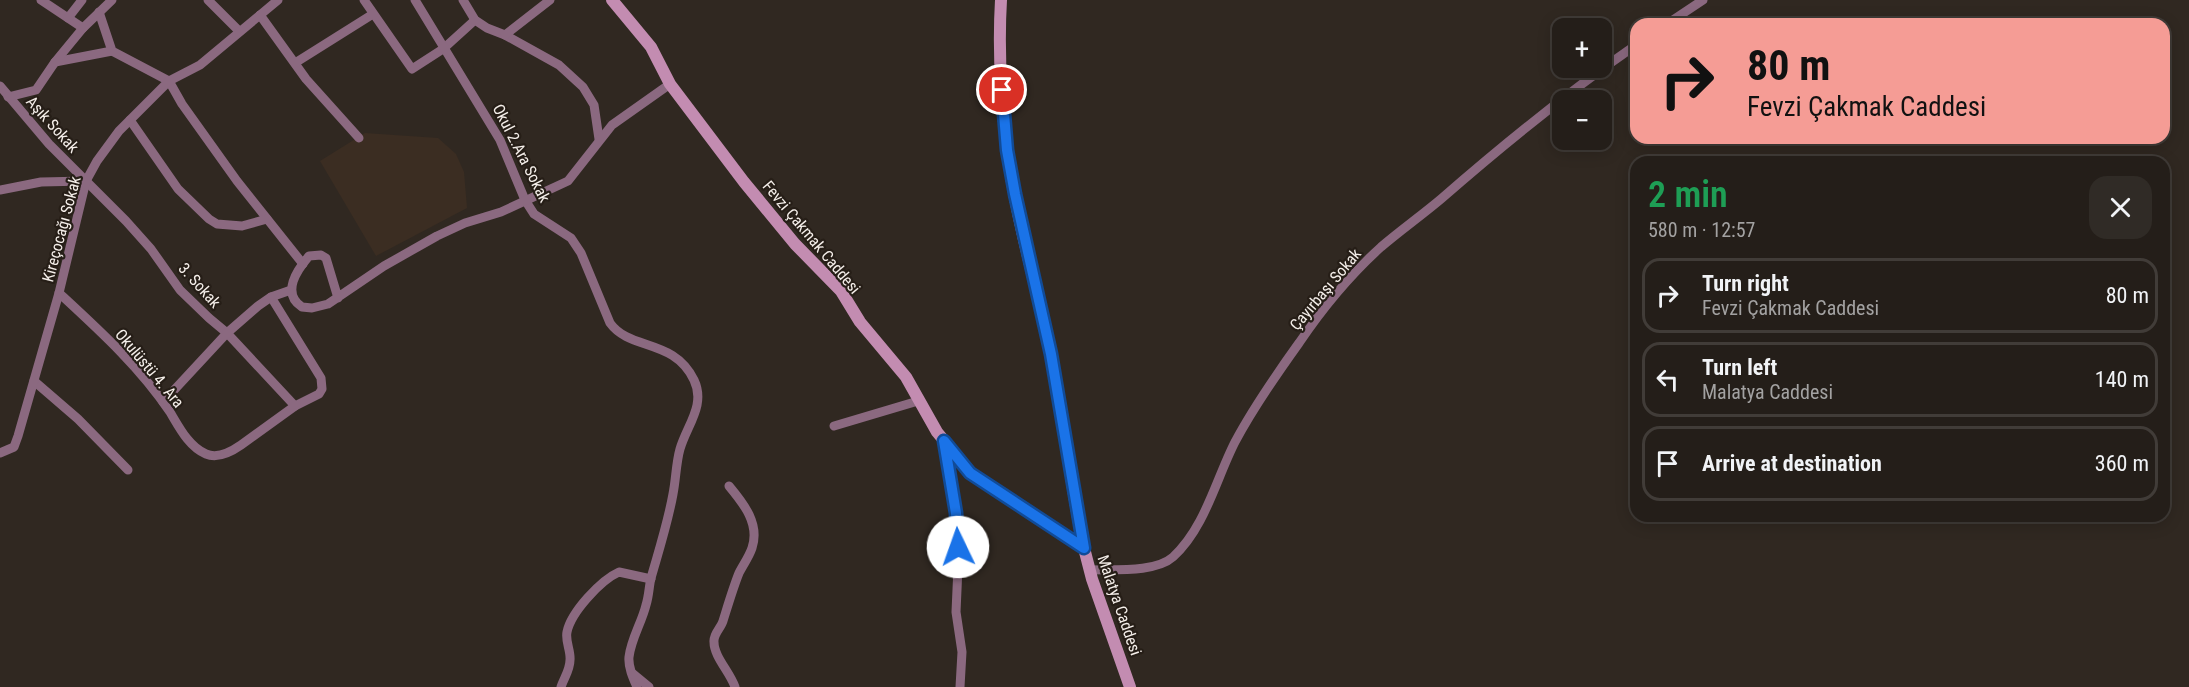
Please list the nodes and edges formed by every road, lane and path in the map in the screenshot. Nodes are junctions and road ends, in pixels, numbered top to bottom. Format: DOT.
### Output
graph roads {
  1 [pos="41,0"];
  2 [pos="82,0"];
  3 [pos="112,0"];
  4 [pos="208,0"];
  5 [pos="278,0"];
  6 [pos="364,0"];
  7 [pos="415,0"];
  8 [pos="463,0"];
  9 [pos="550,0"];
  10 [pos="612,0"];
  11 [pos="1001,0"];
  12 [pos="1703,0"];
  13 [pos="99,12"];
  14 [pos="373,14"];
  15 [pos="260,15"];
  16 [pos="68,18"];
  17 [pos="1676,18"];
  18 [pos="475,20"];
  19 [pos="83,28"];
  20 [pos="239,31"];
  21 [pos="505,35"];
  22 [pos="443,49"];
  23 [pos="1630,49"];
  24 [pos="112,51"];
  25 [pos="55,62"];
  26 [pos="295,63"];
  27 [pos="169,81"];
  28 [pos="670,84"];
  29 [pos="0,86"];
  30 [pos="8,97"];
  31 [pos="130,120"];
  32 [pos="359,138"];
  33 [pos="599,139"];
  34 [pos="86,181"];
  35 [pos="0,190"];
  36 [pos="525,201"];
  37 [pos="267,219"];
  38 [pos="303,264"];
  39 [pos="291,290"];
  40 [pos="59,293"];
  41 [pos="271,297"];
  42 [pos="338,298"];
  43 [pos="227,333"];
  44 [pos="34,381"];
  45 [pos="918,401"];
  46 [pos="163,402"];
  47 [pos="295,406"];
  48 [pos="834,426"];
  49 [pos="944,441"];
  50 [pos="0,453"];
  51 [pos="128,470"];
  52 [pos="729,486"];
  53 [pos="1084,548"];
  54 [pos="1089,570"];
  55 [pos="651,579"];
  56 [pos="630,671"];
  57 [pos="561,687"];
  58 [pos="637,687"];
  59 [pos="649,687"];
  60 [pos="735,687"];
  61 [pos="960,687"];
  62 [pos="1130,687"];
  1 -- 16 [label="street"];
  2 -- 16 [label="street"];
  3 -- 13 [label="street"];
  4 -- 20 [label="street"];
  5 -- 15 [label="street, Kireçocağı Sokak"];
  6 -- 14 [label="street"];
  7 -- 22 [label="street, Okul 2.Ara Sokak"];
  8 -- 18 [label="street"];
  9 -- 21 [label="street"];
  10 -- 28 [label="street, Fevzi Çakmak Caddesi"];
  11 -- 53 [label="street, Malatya Caddesi"];
  12 -- 17 [label="street"];
  13 -- 19 [label="street"];
  13 -- 24 [label="street"];
  14 -- 22 [label="street"];
  14 -- 26 [label="street"];
  15 -- 20 [label="street, Kireçocağı Sokak"];
  15 -- 26 [label="street"];
  16 -- 19 [label="street"];
  18 -- 21 [label="street"];
  18 -- 22 [label="street"];
  19 -- 25 [label="street"];
  20 -- 27 [label="street, Kireçocağı Sokak"];
  21 -- 33 [label="street"];
  22 -- 36 [label="street, Okul 2.Ara Sokak"];
  23 -- 54 [label="street, Çayırbaşı Sokak"];
  24 -- 25 [label="street"];
  24 -- 27 [label="street"];
  25 -- 30 [label="street"];
  26 -- 32 [label="street"];
  27 -- 31 [label="street, Kireçocağı Sokak"];
  27 -- 37 [label="street"];
  28 -- 33 [label="street"];
  28 -- 45 [label="street, Fevzi Çakmak Caddesi"];
  29 -- 30 [label="street, Aşık Sokak"];
  30 -- 34 [label="street, Aşık Sokak"];
  31 -- 34 [label="street, Kireçocağı Sokak"];
  31 -- 37 [label="street"];
  33 -- 36 [label="street"];
  34 -- 35 [label="street"];
  34 -- 40 [label="street, Kireçocağı Sokak"];
  34 -- 43 [label="street, 3. Sokak"];
  36 -- 42 [label="street"];
  36 -- 55 [label="street, Okul 2.Ara Sokak"];
  37 -- 38 [label="street"];
  38 -- 39 [label="street"];
  38 -- 42 [label="street"];
  39 -- 41 [label="street"];
  39 -- 42 [label="street"];
  40 -- 44 [label="street, Kireçocağı Sokak"];
  40 -- 46 [label="street, Okulüstü 4. Ara"];
  41 -- 43 [label="street"];
  41 -- 47 [label="street"];
  43 -- 46 [label="street"];
  43 -- 47 [label="street, 3. Sokak"];
  44 -- 50 [label="street, Kireçocağı Sokak"];
  44 -- 51 [label="street"];
  45 -- 48 [label="street"];
  45 -- 49 [label="street, Fevzi Çakmak Caddesi"];
  46 -- 47 [label="street, Okulüstü 4. Ara"];
  49 -- 53 [label="street, Fevzi Çakmak Caddesi"];
  49 -- 61 [label="street"];
  52 -- 60 [label="street"];
  53 -- 54 [label="street, Malatya Caddesi"];
  54 -- 62 [label="street, Malatya Caddesi"];
  55 -- 56 [label="street, Okul 2.Ara Sokak"];
  55 -- 57 [label="street"];
  56 -- 58 [label="street"];
  56 -- 59 [label="street"];
}
